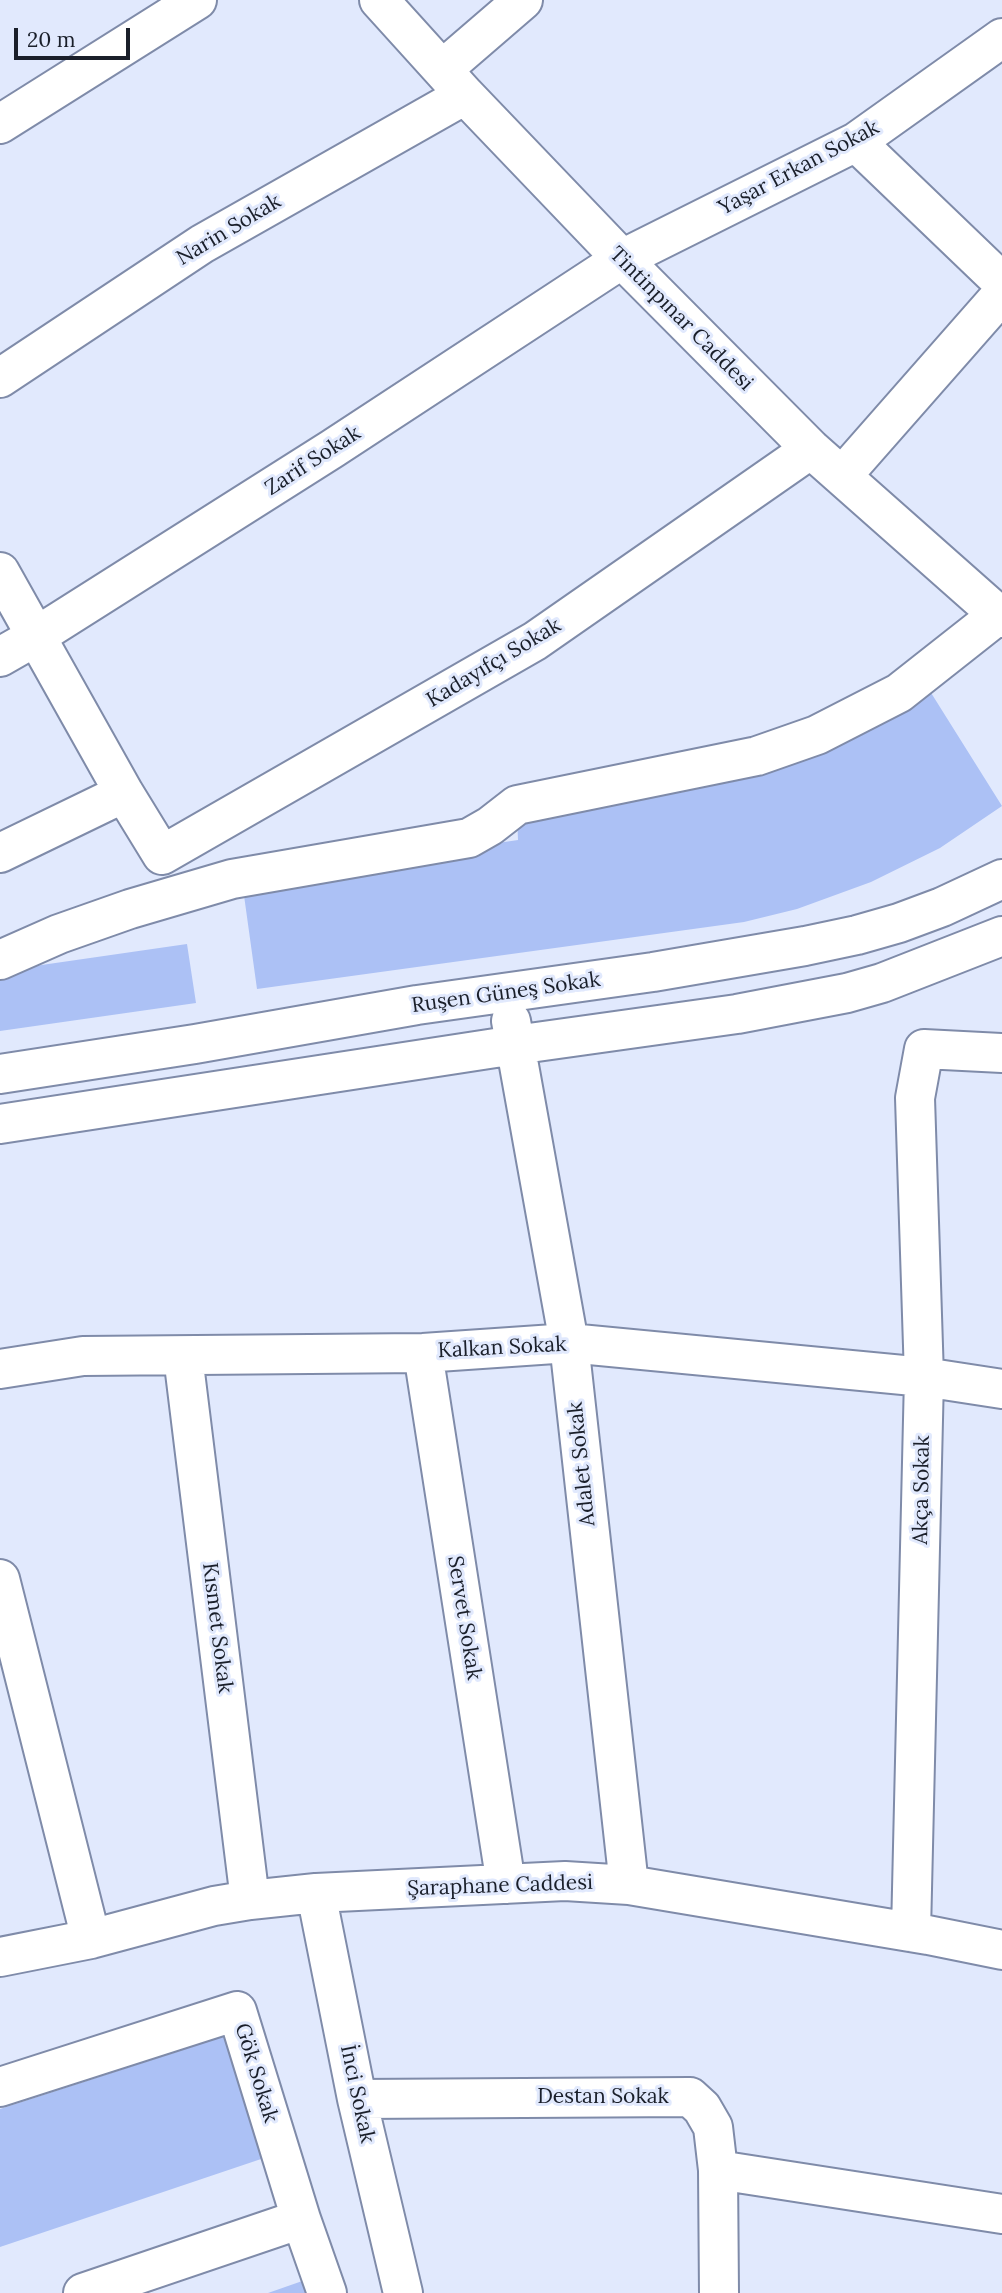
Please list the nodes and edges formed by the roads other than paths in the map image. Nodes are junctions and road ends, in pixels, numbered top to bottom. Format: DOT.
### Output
graph roads {
  1 [pos="197,0"];
  2 [pos="379,0"];
  3 [pos="523,0"];
  4 [pos="996,52"];
  5 [pos="454,82"];
  6 [pos="0,124"];
  7 [pos="856,142"];
  8 [pos="622,259"];
  9 [pos="1002,282"];
  10 [pos="1002,294"];
  11 [pos="0,378"];
  12 [pos="811,449"];
  13 [pos="842,476"];
  14 [pos="0,572"];
  15 [pos="1000,617"];
  16 [pos="35,637"];
  17 [pos="0,657"];
  18 [pos="124,793"];
  19 [pos="0,853"];
  20 [pos="1002,879"];
  21 [pos="1002,936"];
  22 [pos="0,960"];
  23 [pos="506,993"];
  24 [pos="514,1045"];
  25 [pos="1002,1053"];
  26 [pos="0,1074"];
  27 [pos="0,1124"];
  28 [pos="569,1343"];
  29 [pos="423,1353"];
  30 [pos="183,1356"];
  31 [pos="0,1369"];
  32 [pos="924,1377"];
  33 [pos="1002,1389"];
  34 [pos="0,1579"];
  35 [pos="506,1884"];
  36 [pos="629,1885"];
  37 [pos="316,1893"];
  38 [pos="250,1900"];
  39 [pos="911,1932"];
  40 [pos="91,1939"];
  41 [pos="1002,1950"];
  42 [pos="0,1957"];
  43 [pos="0,2088"];
  44 [pos="357,2099"];
  45 [pos="718,2170"];
  46 [pos="1002,2214"];
  47 [pos="301,2218"];
  48 [pos="83,2293"];
  49 [pos="327,2293"];
  50 [pos="403,2293"];
  51 [pos="719,2293"];
  1 -- 6 [label="street"];
  2 -- 5 [label="street, Tintinpınar Caddesi"];
  3 -- 5 [label="street, Narin Sokak"];
  4 -- 7 [label="street, Yaşar Erkan Sokak"];
  5 -- 8 [label="street, Tintinpınar Caddesi"];
  5 -- 11 [label="street, Narin Sokak"];
  7 -- 8 [label="street, Yaşar Erkan Sokak"];
  7 -- 9 [label="street"];
  8 -- 12 [label="street, Tintinpınar Caddesi"];
  8 -- 16 [label="street, Zarif Sokak"];
  10 -- 13 [label="street"];
  12 -- 13 [label="street, Tintinpınar Caddesi"];
  12 -- 18 [label="street, Kadayıfçı Sokak"];
  13 -- 15 [label="street, Tintinpınar Caddesi"];
  14 -- 16 [label="street"];
  15 -- 22 [label="street"];
  16 -- 17 [label="street, Zarif Sokak"];
  16 -- 18 [label="street"];
  18 -- 19 [label="street"];
  20 -- 23 [label="street, Ruşen Güneş Sokak"];
  21 -- 24 [label="street"];
  23 -- 24 [label="street, Adalet Sokak"];
  23 -- 26 [label="street, Ruşen Güneş Sokak"];
  24 -- 27 [label="street"];
  24 -- 28 [label="street, Adalet Sokak"];
  25 -- 32 [label="street, Akça Sokak"];
  28 -- 29 [label="street, Kalkan Sokak"];
  28 -- 32 [label="street, Kalkan Sokak"];
  28 -- 36 [label="street, Adalet Sokak"];
  29 -- 30 [label="street, Kalkan Sokak"];
  29 -- 35 [label="street, Servet Sokak"];
  30 -- 31 [label="street, Kalkan Sokak"];
  30 -- 38 [label="street, Kısmet Sokak"];
  32 -- 33 [label="street, Kalkan Sokak"];
  32 -- 39 [label="street, Akça Sokak"];
  34 -- 40 [label="street"];
  35 -- 36 [label="street, Şaraphane Caddesi"];
  35 -- 37 [label="street, Şaraphane Caddesi"];
  36 -- 39 [label="street, Şaraphane Caddesi"];
  37 -- 38 [label="street, Şaraphane Caddesi"];
  37 -- 44 [label="street, İnci Sokak"];
  38 -- 40 [label="street, Şaraphane Caddesi"];
  39 -- 41 [label="street, Şaraphane Caddesi"];
  40 -- 42 [label="street, Şaraphane Caddesi"];
  43 -- 47 [label="street, Gök Sokak"];
  44 -- 45 [label="street, Destan Sokak"];
  44 -- 50 [label="street, İnci Sokak"];
  45 -- 46 [label="street"];
  45 -- 51 [label="street"];
  47 -- 48 [label="street"];
  47 -- 49 [label="street, Gök Sokak"];
}
